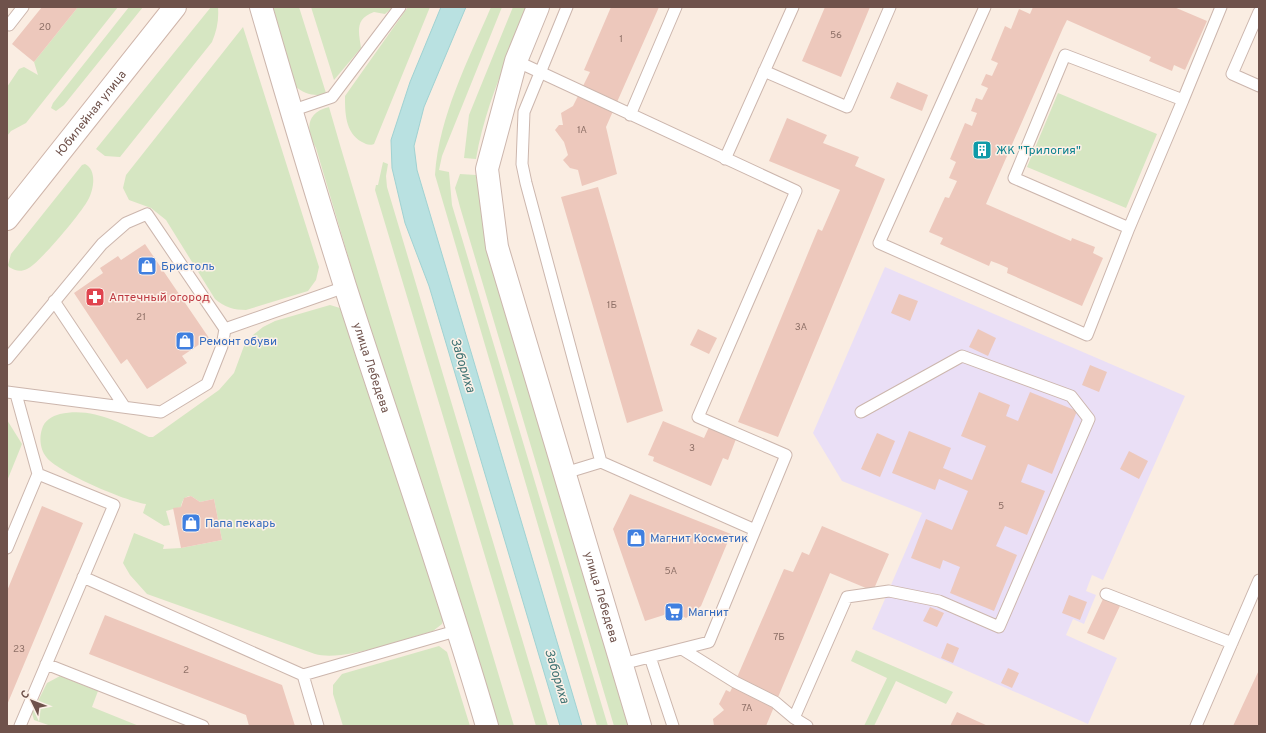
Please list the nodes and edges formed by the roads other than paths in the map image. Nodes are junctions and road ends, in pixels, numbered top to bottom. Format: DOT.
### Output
graph roads {
  1 [pos="23,7"];
  2 [pos="175,7"];
  3 [pos="261,7"];
  4 [pos="400,7"];
  5 [pos="538,7"];
  6 [pos="567,7"];
  7 [pos="676,7"];
  8 [pos="793,7"];
  9 [pos="890,7"];
  10 [pos="986,7"];
  11 [pos="1221,7"];
  12 [pos="1259,12"];
  13 [pos="9,25"];
  14 [pos="516,61"];
  15 [pos="764,71"];
  16 [pos="540,72"];
  17 [pos="1259,86"];
  18 [pos="1183,100"];
  19 [pos="291,111"];
  20 [pos="630,115"];
  21 [pos="725,159"];
  22 [pos="7,219"];
  23 [pos="1129,228"];
  24 [pos="345,287"];
  25 [pos="54,301"];
  26 [pos="226,329"];
  27 [pos="7,359"];
  28 [pos="12,393"];
  29 [pos="124,406"];
  30 [pos="861,412"];
  31 [pos="601,462"];
  32 [pos="565,473"];
  33 [pos="38,474"];
  34 [pos="755,530"];
  35 [pos="7,548"];
  36 [pos="83,577"];
  37 [pos="1259,580"];
  38 [pos="1106,594"];
  39 [pos="459,630"];
  40 [pos="1232,643"];
  41 [pos="682,649"];
  42 [pos="650,657"];
  43 [pos="46,664"];
  44 [pos="622,664"];
  45 [pos="303,676"];
  46 [pos="794,718"];
  47 [pos="20,726"];
  48 [pos="203,726"];
  49 [pos="318,726"];
  50 [pos="487,726"];
  51 [pos="640,726"];
  52 [pos="673,726"];
  53 [pos="807,726"];
  54 [pos="1196,726"];
  1 -- 13 [label="lane"];
  2 -- 22 [label="street, Юбилейная улица"];
  3 -- 19 [label="street, улица Лебедева"];
  4 -- 19 [label="lane"];
  5 -- 14 [label="street, улица Лебедева"];
  6 -- 16 [label="lane"];
  7 -- 20 [label="lane"];
  8 -- 15 [label="lane"];
  9 -- 15 [label="lane"];
  10 -- 23 [label="lane"];
  11 -- 18 [label="lane"];
  12 -- 17 [label="lane"];
  14 -- 16 [label="lane"];
  14 -- 32 [label="street, улица Лебедева"];
  15 -- 21 [label="lane"];
  16 -- 20 [label="lane"];
  16 -- 31 [label="lane"];
  18 -- 23 [label="lane"];
  18 -- 23 [label="lane"];
  19 -- 24 [label="street, улица Лебедева"];
  20 -- 21 [label="lane"];
  21 -- 34 [label="lane"];
  24 -- 26 [label="lane"];
  24 -- 39 [label="street, улица Лебедева"];
  25 -- 26 [label="lane"];
  25 -- 27 [label="lane"];
  25 -- 29 [label="lane"];
  26 -- 29 [label="lane"];
  28 -- 29 [label="lane"];
  28 -- 33 [label="lane"];
  30 -- 46 [label="lane"];
  31 -- 32 [label="lane"];
  31 -- 34 [label="lane"];
  32 -- 44 [label="street, улица Лебедева"];
  33 -- 35 [label="lane"];
  33 -- 36 [label="lane"];
  34 -- 41 [label="lane"];
  36 -- 43 [label="lane"];
  36 -- 45 [label="lane"];
  37 -- 40 [label="lane"];
  38 -- 40 [label="lane"];
  39 -- 45 [label="lane"];
  39 -- 50 [label="street, улица Лебедева"];
  40 -- 54 [label="lane"];
  41 -- 42 [label="lane"];
  41 -- 46 [label="lane"];
  42 -- 44 [label="lane"];
  42 -- 52 [label="lane"];
  43 -- 47 [label="lane"];
  43 -- 48 [label="lane"];
  44 -- 51 [label="street, улица Лебедева"];
  45 -- 49 [label="lane"];
  46 -- 53 [label="lane"];
}
